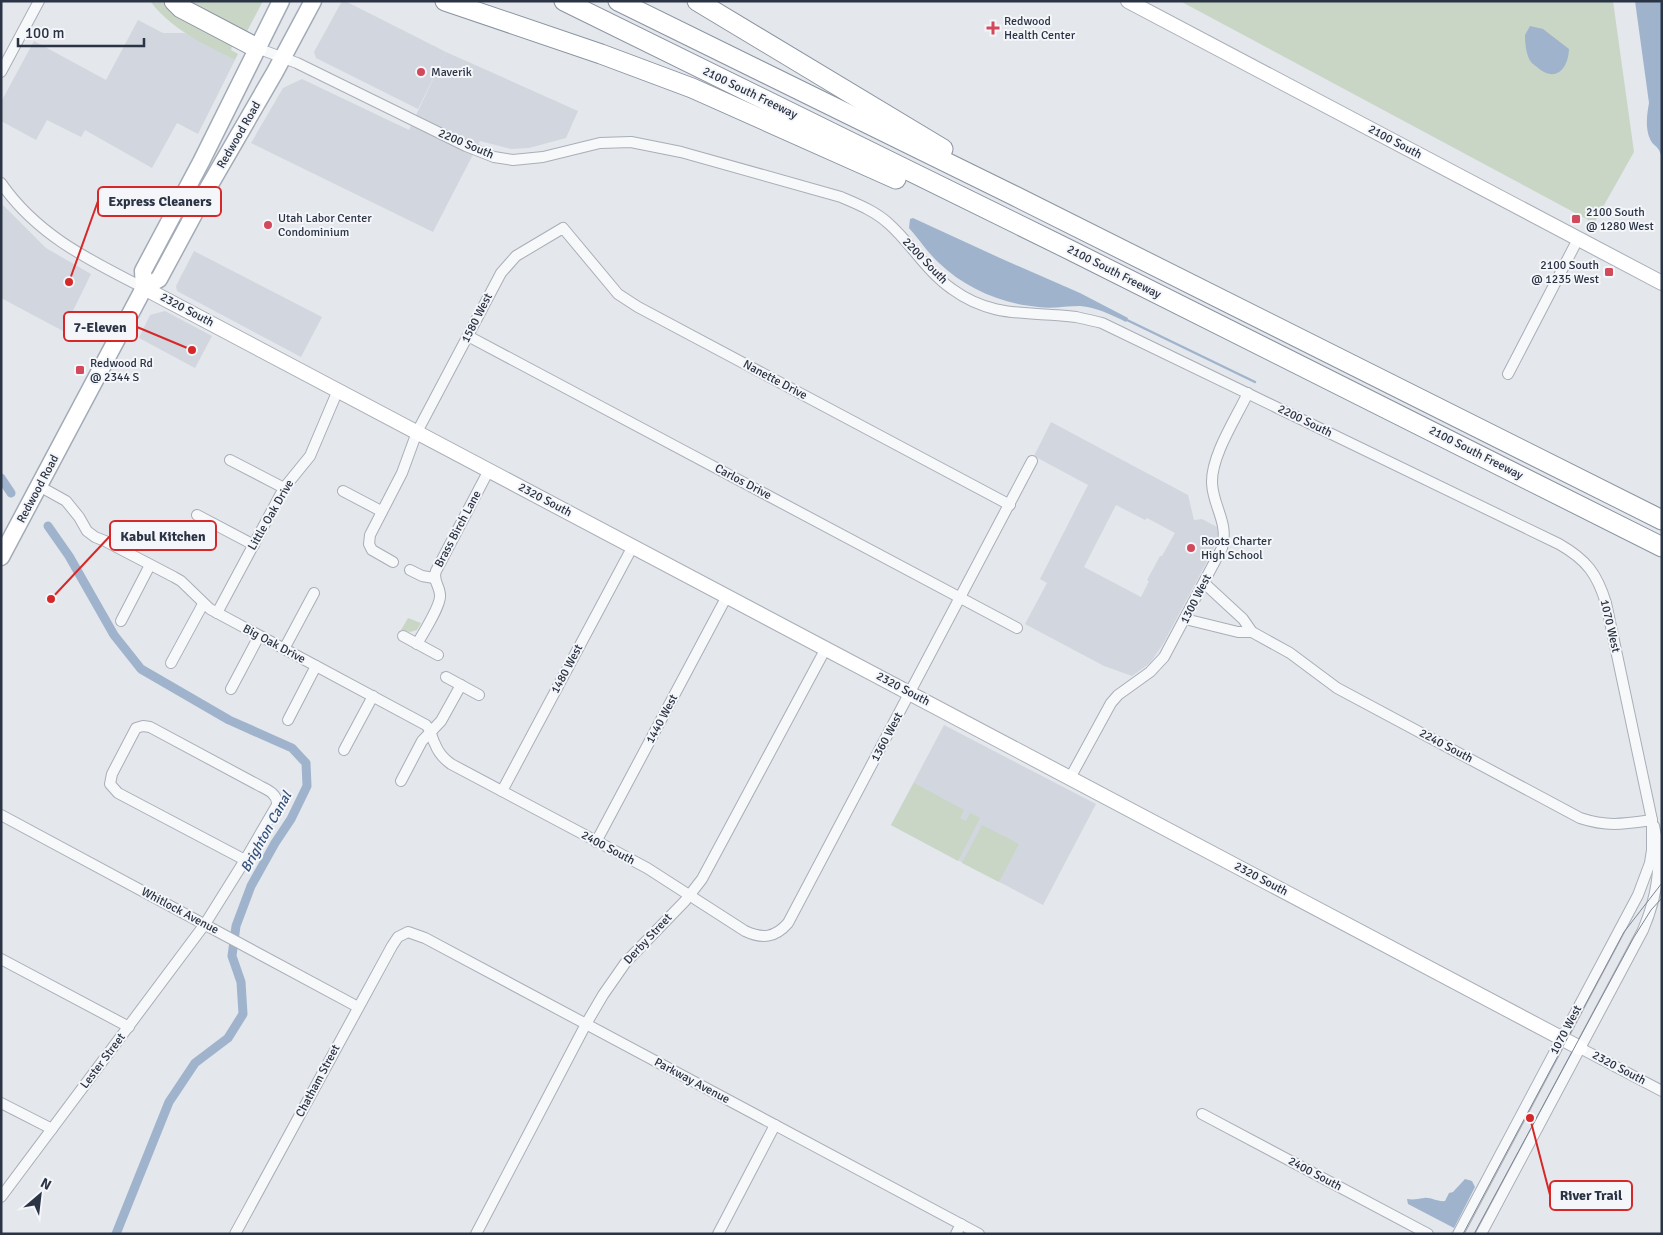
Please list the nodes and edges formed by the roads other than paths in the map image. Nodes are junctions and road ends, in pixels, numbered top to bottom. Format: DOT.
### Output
graph roads {
  1 [pos="39,1"];
  2 [pos="174,1"];
  3 [pos="281,1"];
  4 [pos="313,1"];
  5 [pos="445,1"];
  6 [pos="564,1"];
  7 [pos="618,1"];
  8 [pos="697,1"];
  9 [pos="719,1"];
  10 [pos="1128,1"];
  11 [pos="257,48"];
  12 [pos="283,58"];
  13 [pos="800,63"];
  14 [pos="1,72"];
  15 [pos="1,182"];
  16 [pos="1015,196"];
  17 [pos="563,228"];
  18 [pos="1578,238"];
  19 [pos="1118,274"];
  20 [pos="1656,280"];
  21 [pos="144,288"];
  22 [pos="468,336"];
  23 [pos="1508,374"];
  24 [pos="338,390"];
  25 [pos="1248,393"];
  26 [pos="417,432"];
  27 [pos="230,460"];
  28 [pos="1032,461"];
  29 [pos="489,470"];
  30 [pos="39,486"];
  31 [pos="284,488"];
  32 [pos="343,491"];
  33 [pos="1010,505"];
  34 [pos="381,511"];
  35 [pos="1593,512"];
  36 [pos="197,515"];
  37 [pos="1662,520"];
  38 [pos="254,545"];
  39 [pos="633,546"];
  40 [pos="1662,547"];
  41 [pos="1,557"];
  42 [pos="1662,557"];
  43 [pos="393,562"];
  44 [pos="150,564"];
  45 [pos="410,570"];
  46 [pos="434,578"];
  47 [pos="1597,579"];
  48 [pos="1204,584"];
  49 [pos="314,593"];
  50 [pos="727,596"];
  51 [pos="961,597"];
  52 [pos="203,604"];
  53 [pos="218,613"];
  54 [pos="1185,620"];
  55 [pos="121,621"];
  56 [pos="1017,628"];
  57 [pos="1252,632"];
  58 [pos="259,636"];
  59 [pos="404,636"];
  60 [pos="417,644"];
  61 [pos="826,648"];
  62 [pos="284,649"];
  63 [pos="438,655"];
  64 [pos="172,663"];
  65 [pos="316,666"];
  66 [pos="446,677"];
  67 [pos="461,685"];
  68 [pos="231,689"];
  69 [pos="910,693"];
  70 [pos="479,695"];
  71 [pos="373,696"];
  72 [pos="288,720"];
  73 [pos="432,732"];
  74 [pos="344,750"];
  75 [pos="1070,778"];
  76 [pos="401,781"];
  77 [pos="502,791"];
  78 [pos="1,815"];
  79 [pos="1652,820"];
  80 [pos="596,842"];
  81 [pos="245,860"];
  82 [pos="690,896"];
  83 [pos="205,924"];
  84 [pos="781,931"];
  85 [pos="404,933"];
  86 [pos="1,959"];
  87 [pos="358,1007"];
  88 [pos="586,1024"];
  89 [pos="129,1027"];
  90 [pos="1562,1038"];
  91 [pos="1580,1048"];
  92 [pos="1662,1091"];
  93 [pos="1,1103"];
  94 [pos="1202,1114"];
  95 [pos="775,1125"];
  96 [pos="52,1129"];
  97 [pos="1,1196"];
  98 [pos="958,1229"];
  99 [pos="236,1234"];
  100 [pos="476,1234"];
  101 [pos="718,1234"];
  102 [pos="979,1234"];
  103 [pos="1428,1234"];
  104 [pos="1458,1234"];
  105 [pos="1481,1234"];
  1 -- 14 [label="street"];
  2 -- 11 [label="highway"];
  3 -- 11 [label="main road, Redwood Road"];
  4 -- 12 [label="main road, Redwood Road"];
  5 -- 19 [label="highway"];
  6 -- 19 [label="highway, 2100 South Freeway"];
  7 -- 16 [label="highway, 2100 South Freeway"];
  8 -- 13 [label="highway"];
  9 -- 13 [label="highway"];
  10 -- 18 [label="street, 2100 South"];
  11 -- 12 [label="street, 2200 South"];
  11 -- 21 [label="main road, Redwood Road"];
  12 -- 21 [label="main road, Redwood Road"];
  12 -- 25 [label="street, 2200 South"];
  13 -- 16 [label="highway"];
  15 -- 21 [label="street"];
  16 -- 37 [label="highway, 2100 South Freeway"];
  17 -- 22 [label="street, 1580 West"];
  17 -- 33 [label="street, Nanette Drive"];
  18 -- 20 [label="street, 2100 South"];
  18 -- 23 [label="street"];
  19 -- 35 [label="highway, 2100 South Freeway"];
  21 -- 24 [label="street, 2320 South"];
  21 -- 30 [label="main road, Redwood Road"];
  22 -- 26 [label="street, 1580 West"];
  22 -- 51 [label="street, Carlos Drive"];
  24 -- 26 [label="street, 2320 South"];
  24 -- 31 [label="street, Little Oak Drive"];
  25 -- 47 [label="street, 2200 South"];
  25 -- 48 [label="street, 1300 West"];
  26 -- 29 [label="street, 2320 South"];
  26 -- 34 [label="street, 1580 West"];
  27 -- 31 [label="street"];
  28 -- 33 [label="street, 1360 West"];
  29 -- 39 [label="street, 2320 South"];
  29 -- 46 [label="street, Brass Birch Lane"];
  30 -- 41 [label="main road, Redwood Road"];
  30 -- 44 [label="street, Big Oak Drive"];
  31 -- 38 [label="street, Little Oak Drive"];
  32 -- 34 [label="street"];
  33 -- 51 [label="street, 1360 West"];
  34 -- 43 [label="street, 1580 West"];
  35 -- 40 [label="highway, 2100 South Freeway"];
  35 -- 42 [label="highway"];
  36 -- 38 [label="street"];
  38 -- 53 [label="street, Little Oak Drive"];
  39 -- 50 [label="street, 2320 South"];
  39 -- 77 [label="street, 1480 West"];
  44 -- 52 [label="street, Big Oak Drive"];
  44 -- 55 [label="street"];
  45 -- 46 [label="street"];
  46 -- 60 [label="street, Brass Birch Lane"];
  47 -- 79 [label="street, 1070 West"];
  48 -- 54 [label="street, 1300 West"];
  48 -- 57 [label="street, 2240 South"];
  49 -- 62 [label="street"];
  50 -- 61 [label="street, 2320 South"];
  50 -- 80 [label="street, 1440 West"];
  51 -- 56 [label="street, Carlos Drive"];
  51 -- 69 [label="street, 1360 West"];
  52 -- 53 [label="street, Big Oak Drive"];
  52 -- 64 [label="street"];
  53 -- 58 [label="street, Big Oak Drive"];
  54 -- 57 [label="street, 2240 South"];
  54 -- 75 [label="street, 1300 West"];
  57 -- 79 [label="street, 2240 South"];
  58 -- 62 [label="street, Big Oak Drive"];
  58 -- 68 [label="street"];
  59 -- 60 [label="street"];
  60 -- 63 [label="street"];
  61 -- 69 [label="street, 2320 South"];
  61 -- 82 [label="street, Derby Street"];
  62 -- 65 [label="street, Big Oak Drive"];
  65 -- 71 [label="street, Big Oak Drive"];
  65 -- 72 [label="street"];
  66 -- 67 [label="street"];
  67 -- 70 [label="street"];
  67 -- 73 [label="street"];
  69 -- 75 [label="street, 2320 South"];
  69 -- 84 [label="street, 1360 West"];
  71 -- 73 [label="street, Big Oak Drive"];
  71 -- 74 [label="street"];
  73 -- 76 [label="street"];
  73 -- 77 [label="street, 2400 South"];
  75 -- 90 [label="street, 2320 South"];
  77 -- 80 [label="street, 2400 South"];
  78 -- 83 [label="street, Whitlock Avenue"];
  79 -- 90 [label="street, 1070 West"];
  79 -- 91 [label="street, 1070 West"];
  80 -- 82 [label="street, 2400 South"];
  81 -- 81 [label="street, Lester Street"];
  81 -- 83 [label="street, Lester Street"];
  82 -- 84 [label="street, 2400 South"];
  82 -- 88 [label="street, Derby Street"];
  83 -- 87 [label="street, Whitlock Avenue"];
  83 -- 89 [label="street, Lester Street"];
  85 -- 87 [label="street, Chatham Street"];
  85 -- 88 [label="street, Parkway Avenue"];
  86 -- 89 [label="street"];
  87 -- 99 [label="street, Chatham Street"];
  88 -- 95 [label="street, Parkway Avenue"];
  88 -- 100 [label="street, Derby Street"];
  89 -- 96 [label="street, Lester Street"];
  90 -- 91 [label="street, 2320 South"];
  90 -- 104 [label="street, 1070 West"];
  91 -- 92 [label="street, 2320 South"];
  91 -- 105 [label="street, 1070 West"];
  93 -- 96 [label="street"];
  94 -- 103 [label="street, 2400 South"];
  95 -- 98 [label="street, Parkway Avenue"];
  95 -- 101 [label="street"];
  96 -- 97 [label="street, Lester Street"];
  98 -- 102 [label="street, Parkway Avenue"];
}
